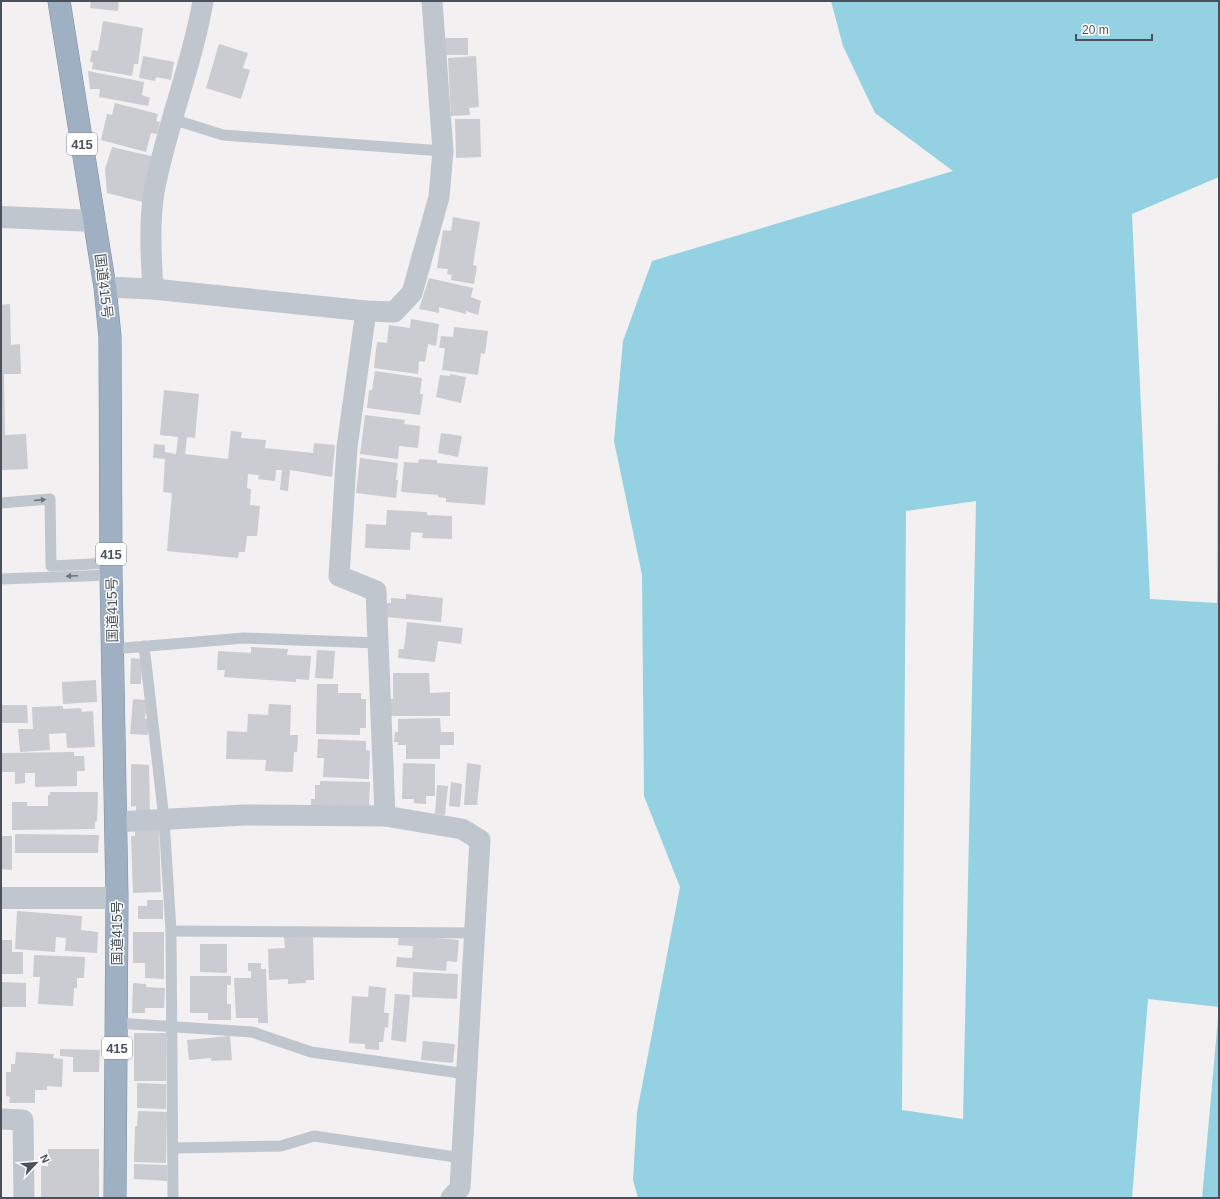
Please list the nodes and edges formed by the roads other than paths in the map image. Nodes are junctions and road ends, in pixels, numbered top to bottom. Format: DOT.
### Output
graph roads {
  1 [pos="59,1"];
  2 [pos="203,1"];
  3 [pos="432,1"];
  4 [pos="172,120"];
  5 [pos="443,150"];
  6 [pos="1,217"];
  7 [pos="95,221"];
  8 [pos="105,287"];
  9 [pos="153,289"];
  10 [pos="366,311"];
  11 [pos="1,503"];
  12 [pos="111,569"];
  13 [pos="1,579"];
  14 [pos="378,643"];
  15 [pos="144,646"];
  16 [pos="113,649"];
  17 [pos="385,816"];
  18 [pos="164,819"];
  19 [pos="117,822"];
  20 [pos="1,898"];
  21 [pos="118,898"];
  22 [pos="171,931"];
  23 [pos="475,932"];
  24 [pos="117,1023"];
  25 [pos="171,1027"];
  26 [pos="467,1074"];
  27 [pos="1,1119"];
  28 [pos="173,1148"];
  29 [pos="462,1158"];
  30 [pos="24,1198"];
  31 [pos="115,1198"];
  32 [pos="173,1198"];
  33 [pos="451,1198"];
  1 -- 7 [label="highway, 国道415号 / 415"];
  2 -- 4 [label="street"];
  3 -- 5 [label="street"];
  4 -- 5 [label="lane"];
  4 -- 9 [label="street"];
  5 -- 10 [label="street"];
  6 -- 7 [label="street"];
  7 -- 8 [label="highway, 国道415号 / 415"];
  8 -- 9 [label="street"];
  8 -- 12 [label="highway, 国道415号 / 415"];
  9 -- 10 [label="street"];
  10 -- 14 [label="street"];
  11 -- 12 [label="lane, one-way"];
  12 -- 13 [label="lane, one-way"];
  12 -- 16 [label="highway, 国道415号 / 415"];
  14 -- 15 [label="lane"];
  14 -- 17 [label="street"];
  15 -- 16 [label="lane"];
  15 -- 18 [label="lane"];
  16 -- 19 [label="highway, 国道415号 / 415"];
  17 -- 18 [label="street"];
  17 -- 23 [label="street"];
  18 -- 19 [label="street"];
  18 -- 22 [label="lane"];
  19 -- 21 [label="highway, 国道415号 / 415"];
  20 -- 21 [label="street"];
  21 -- 24 [label="highway, 国道415号 / 415"];
  22 -- 23 [label="lane"];
  22 -- 25 [label="lane"];
  23 -- 26 [label="street"];
  24 -- 25 [label="lane"];
  24 -- 31 [label="highway, 国道415号 / 415"];
  25 -- 26 [label="lane"];
  25 -- 28 [label="lane"];
  26 -- 29 [label="street"];
  27 -- 30 [label="street"];
  28 -- 29 [label="lane"];
  28 -- 32 [label="lane"];
  29 -- 33 [label="street"];
}
